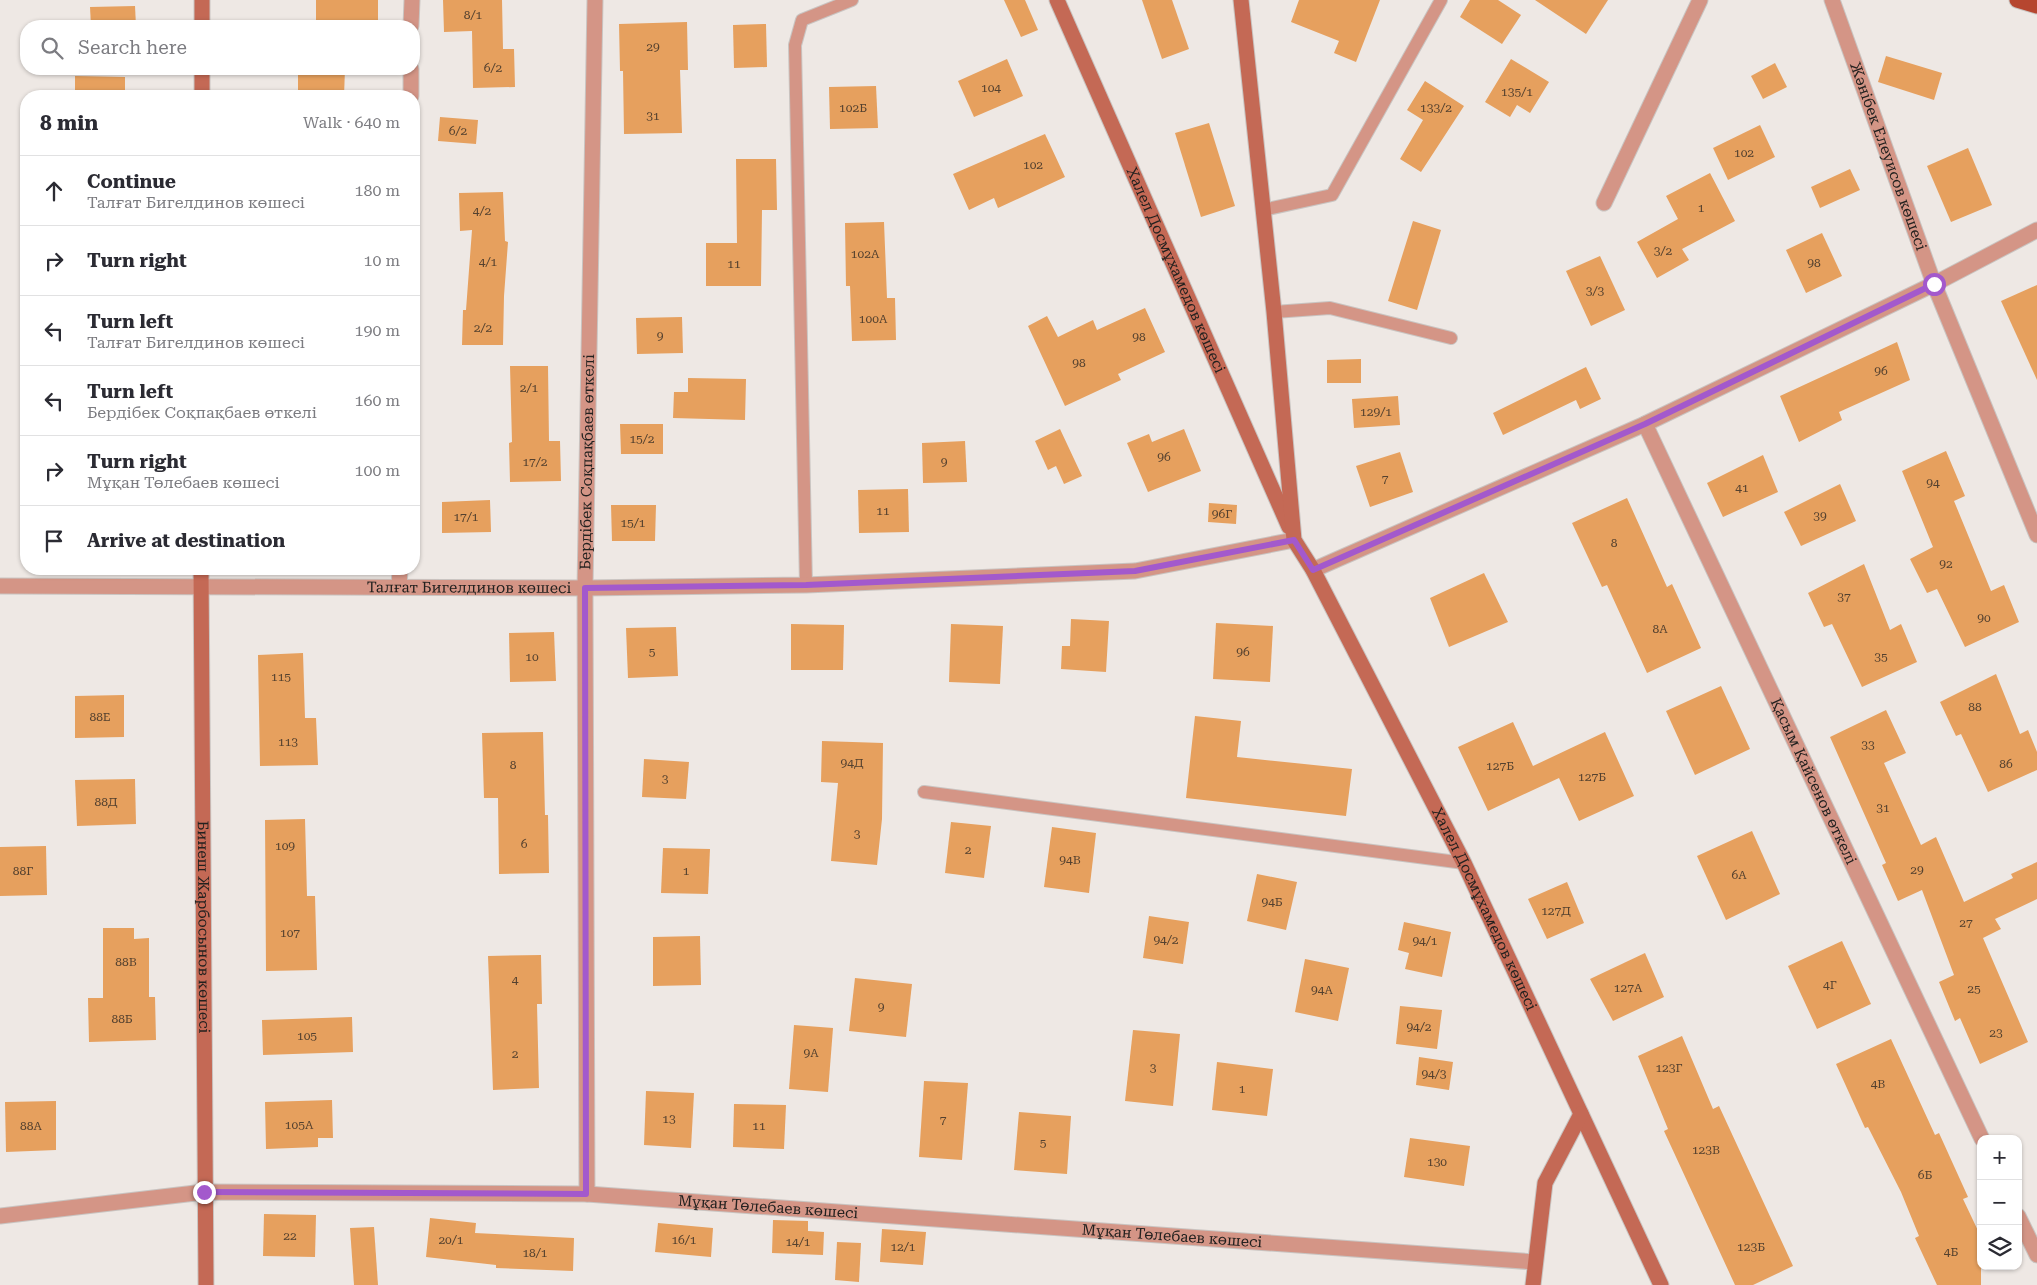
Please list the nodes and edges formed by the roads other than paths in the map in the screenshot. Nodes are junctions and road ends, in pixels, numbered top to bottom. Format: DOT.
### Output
graph roads {
  1 [pos="202,0"];
  2 [pos="412,0"];
  3 [pos="595,0"];
  4 [pos="852,0"];
  5 [pos="1057,0"];
  6 [pos="1240,0"];
  7 [pos="1441,0"];
  8 [pos="1700,0"];
  9 [pos="1832,0"];
  10 [pos="2017,0"];
  11 [pos="2037,6"];
  12 [pos="202,20"];
  13 [pos="412,20"];
  14 [pos="202,75"];
  15 [pos="411,75"];
  16 [pos="202,90"];
  17 [pos="411,90"];
  18 [pos="1604,202"];
  19 [pos="1263,210"];
  20 [pos="2037,230"];
  21 [pos="1934,284"];
  22 [pos="1274,312"];
  23 [pos="1451,338"];
  24 [pos="1645,424"];
  25 [pos="2037,535"];
  26 [pos="1294,540"];
  27 [pos="1313,570"];
  28 [pos="201,575"];
  29 [pos="400,575"];
  30 [pos="806,585"];
  31 [pos="0,586"];
  32 [pos="201,586"];
  33 [pos="399,587"];
  34 [pos="585,588"];
  35 [pos="924,792"];
  36 [pos="1464,863"];
  37 [pos="1582,1114"];
  38 [pos="1980,1135"];
  39 [pos="204,1192"];
  40 [pos="586,1194"];
  41 [pos="0,1216"];
  42 [pos="2022,1224"];
  43 [pos="2037,1255"];
  44 [pos="1536,1262"];
  45 [pos="206,1285"];
  46 [pos="1533,1285"];
  47 [pos="1661,1285"];
  1 -- 12 [label="street"];
  2 -- 13 [label="street"];
  3 -- 34 [label="street, Бердібек Соқпақбаев өткелі"];
  4 -- 30 [label="lane"];
  5 -- 26 [label="street, Халел Досмұхамедов көшесі"];
  6 -- 19 [label="street, Халел Досмұхамедов көшесі"];
  7 -- 19 [label="lane"];
  8 -- 18 [label="street"];
  9 -- 21 [label="street, Жәнібек Елеуисов көшесі"];
  10 -- 11 [label="main road"];
  14 -- 16 [label="street"];
  15 -- 17 [label="street"];
  19 -- 22 [label="street, Халел Досмұхамедов көшесі"];
  20 -- 21 [label="street"];
  21 -- 24 [label="street"];
  21 -- 25 [label="street, Жәнібек Елеуисов көшесі"];
  22 -- 23 [label="lane"];
  22 -- 26 [label="street, Халел Досмұхамедов көшесі"];
  24 -- 27 [label="street"];
  24 -- 38 [label="street, Қасым Қайсенов өткелі"];
  26 -- 27 [label="street, Халел Досмұхамедов көшесі"];
  26 -- 30 [label="street, Талғат Бигелдинов көшесі"];
  27 -- 36 [label="street, Халел Досмұхамедов көшесі"];
  28 -- 32 [label="street, Бинеш Жарбосынов көшесі"];
  29 -- 33 [label="street"];
  30 -- 34 [label="street, Талғат Бигелдинов көшесі"];
  31 -- 32 [label="street, Талғат Бигелдинов көшесі"];
  32 -- 33 [label="street, Талғат Бигелдинов көшесі"];
  32 -- 39 [label="street, Бинеш Жарбосынов көшесі"];
  33 -- 34 [label="street, Талғат Бигелдинов көшесі"];
  34 -- 40 [label="street, Бердібек Соқпақбаев өткелі"];
  35 -- 36 [label="lane"];
  36 -- 37 [label="street, Халел Досмұхамедов көшесі"];
  37 -- 44 [label="street"];
  37 -- 47 [label="street, Халел Досмұхамедов көшесі"];
  39 -- 40 [label="street, Мұқан Төлебаев көшесі"];
  39 -- 41 [label="street, Мұқан Төлебаев көшесі"];
  39 -- 45 [label="street, Бинеш Жарбосынов көшесі"];
  40 -- 44 [label="street, Мұқан Төлебаев көшесі"];
  42 -- 43 [label="street"];
  44 -- 46 [label="street"];
}
